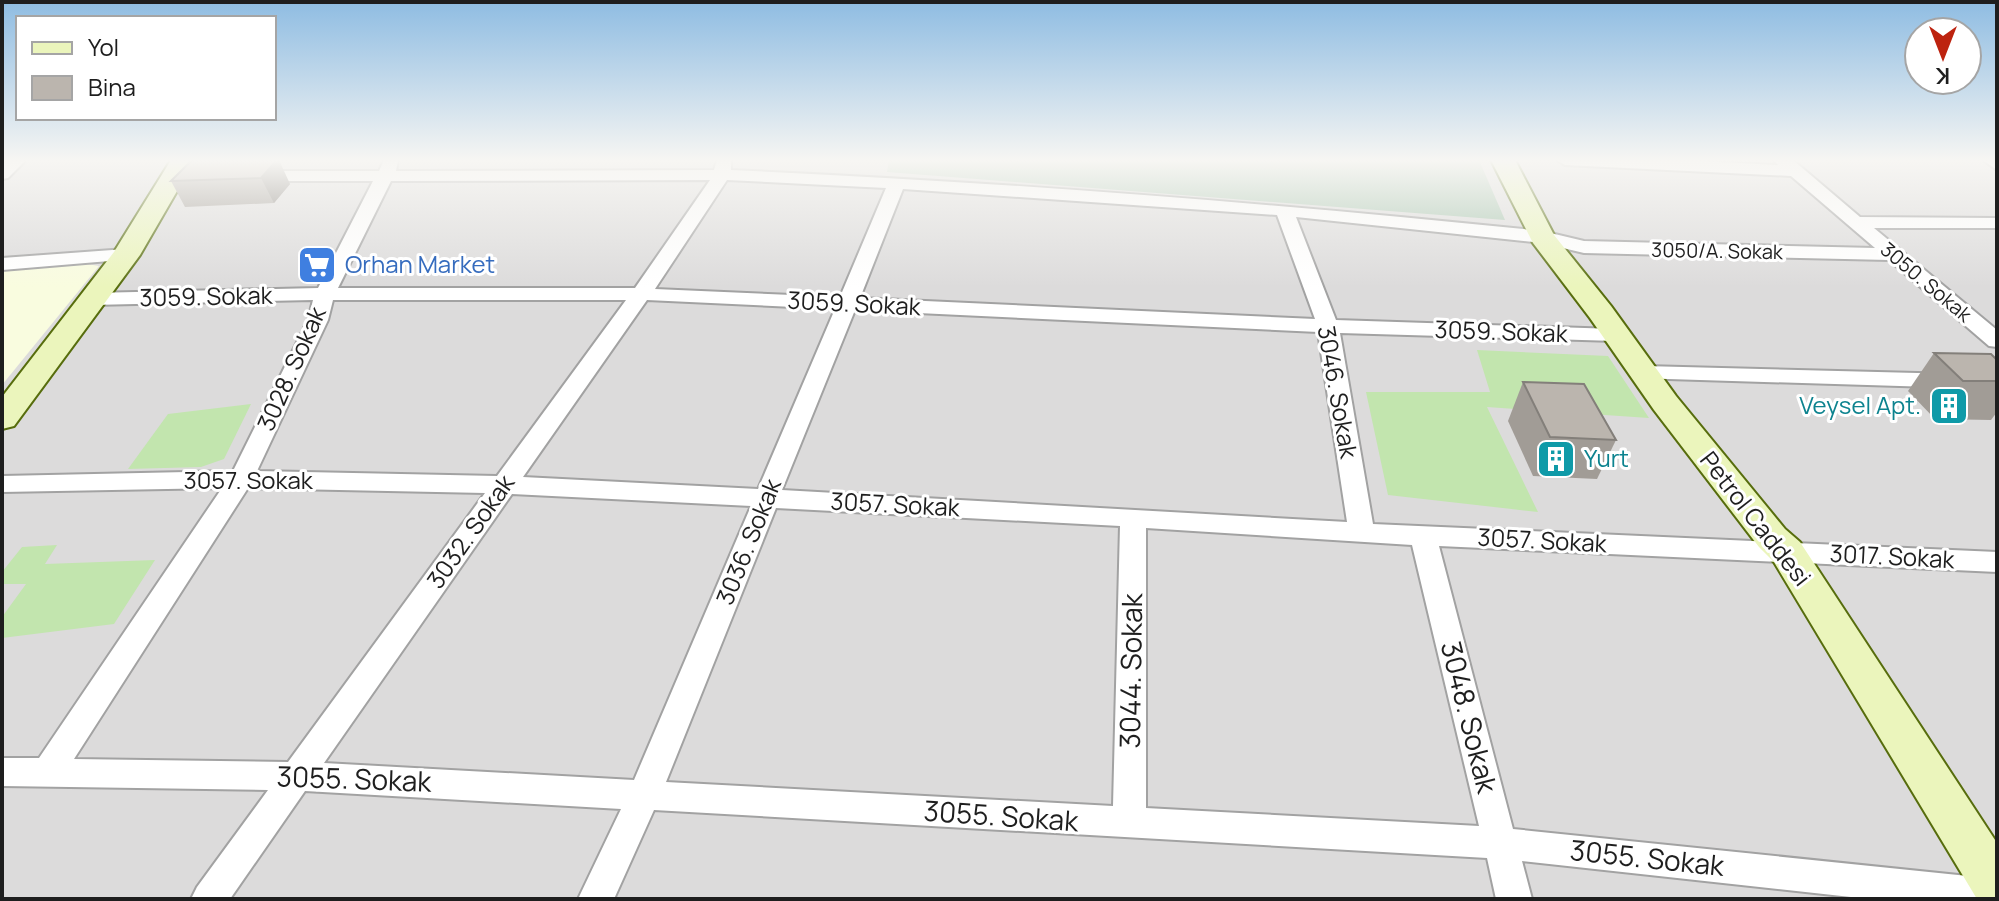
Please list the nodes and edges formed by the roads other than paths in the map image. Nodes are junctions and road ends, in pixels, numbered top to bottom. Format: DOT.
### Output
graph roads {
  1 [pos="162,202"];
  2 [pos="371,202"];
  3 [pos="701,202"];
  4 [pos="889,202"];
  5 [pos="1170,202"];
  6 [pos="1524,202"];
  7 [pos="1830,202"];
  8 [pos="1284,210"];
  9 [pos="1854,222"];
  10 [pos="1997,223"];
  11 [pos="1542,237"];
  12 [pos="1893,254"];
  13 [pos="126,255"];
  14 [pos="2,264"];
  15 [pos="325,294"];
  16 [pos="641,294"];
  17 [pos="92,299"];
  18 [pos="847,304"];
  19 [pos="1328,326"];
  20 [pos="1615,335"];
  21 [pos="1997,341"];
  22 [pos="1644,373"];
  23 [pos="1997,382"];
  24 [pos="2,419"];
  25 [pos="241,479"];
  26 [pos="2,484"];
  27 [pos="505,485"];
  28 [pos="767,498"];
  29 [pos="1133,519"];
  30 [pos="1361,532"];
  31 [pos="1423,536"];
  32 [pos="1787,552"];
  33 [pos="1997,562"];
  34 [pos="2,772"];
  35 [pos="48,772"];
  36 [pos="298,776"];
  37 [pos="645,793"];
  38 [pos="1129,824"];
  39 [pos="1500,843"];
  40 [pos="1997,886"];
  41 [pos="1997,896"];
  42 [pos="209,899"];
  43 [pos="596,899"];
  44 [pos="1514,899"];
  1 -- 13 [label="street"];
  2 -- 15 [label="street, 3028. Sokak"];
  3 -- 16 [label="street, 3032. Sokak"];
  4 -- 18 [label="street, 3036. Sokak"];
  5 -- 8 [label="street, 3050/A. Sokak"];
  6 -- 11 [label="street, Petrol Caddesi"];
  7 -- 9 [label="street, 3050. Sokak"];
  8 -- 11 [label="street, 3050/A. Sokak"];
  8 -- 19 [label="street, 3046. Sokak"];
  9 -- 10 [label="street"];
  9 -- 12 [label="street, 3050. Sokak"];
  11 -- 12 [label="street, 3050/A. Sokak"];
  11 -- 20 [label="street, Petrol Caddesi"];
  12 -- 21 [label="street, 3050. Sokak"];
  13 -- 14 [label="street"];
  13 -- 17 [label="street"];
  15 -- 16 [label="street, 3059. Sokak"];
  15 -- 17 [label="street, 3059. Sokak"];
  15 -- 25 [label="street, 3028. Sokak"];
  16 -- 18 [label="street, 3059. Sokak"];
  16 -- 27 [label="street, 3032. Sokak"];
  17 -- 24 [label="street"];
  18 -- 19 [label="street, 3059. Sokak"];
  18 -- 28 [label="street, 3036. Sokak"];
  19 -- 20 [label="street, 3059. Sokak"];
  19 -- 30 [label="street, 3046. Sokak"];
  20 -- 22 [label="street, Petrol Caddesi"];
  22 -- 23 [label="street"];
  22 -- 32 [label="street, Petrol Caddesi"];
  25 -- 26 [label="street, 3057. Sokak"];
  25 -- 27 [label="street, 3057. Sokak"];
  25 -- 35 [label="street, 3028. Sokak"];
  27 -- 28 [label="street, 3057. Sokak"];
  27 -- 36 [label="street, 3032. Sokak"];
  28 -- 29 [label="street, 3057. Sokak"];
  28 -- 37 [label="street, 3036. Sokak"];
  29 -- 30 [label="street, 3057. Sokak"];
  29 -- 38 [label="street, 3044. Sokak"];
  30 -- 31 [label="street, 3057. Sokak"];
  31 -- 32 [label="street, 3057. Sokak"];
  31 -- 39 [label="street, 3048. Sokak"];
  32 -- 33 [label="street, 3017. Sokak"];
  32 -- 40 [label="street, Petrol Caddesi"];
  34 -- 35 [label="street, 3055. Sokak"];
  35 -- 36 [label="street, 3055. Sokak"];
  36 -- 37 [label="street, 3055. Sokak"];
  36 -- 42 [label="street, 3032. Sokak"];
  37 -- 38 [label="street, 3055. Sokak"];
  37 -- 43 [label="street, 3036. Sokak"];
  38 -- 39 [label="street, 3055. Sokak"];
  39 -- 41 [label="street, 3055. Sokak"];
  39 -- 44 [label="street, 3048. Sokak"];
}
